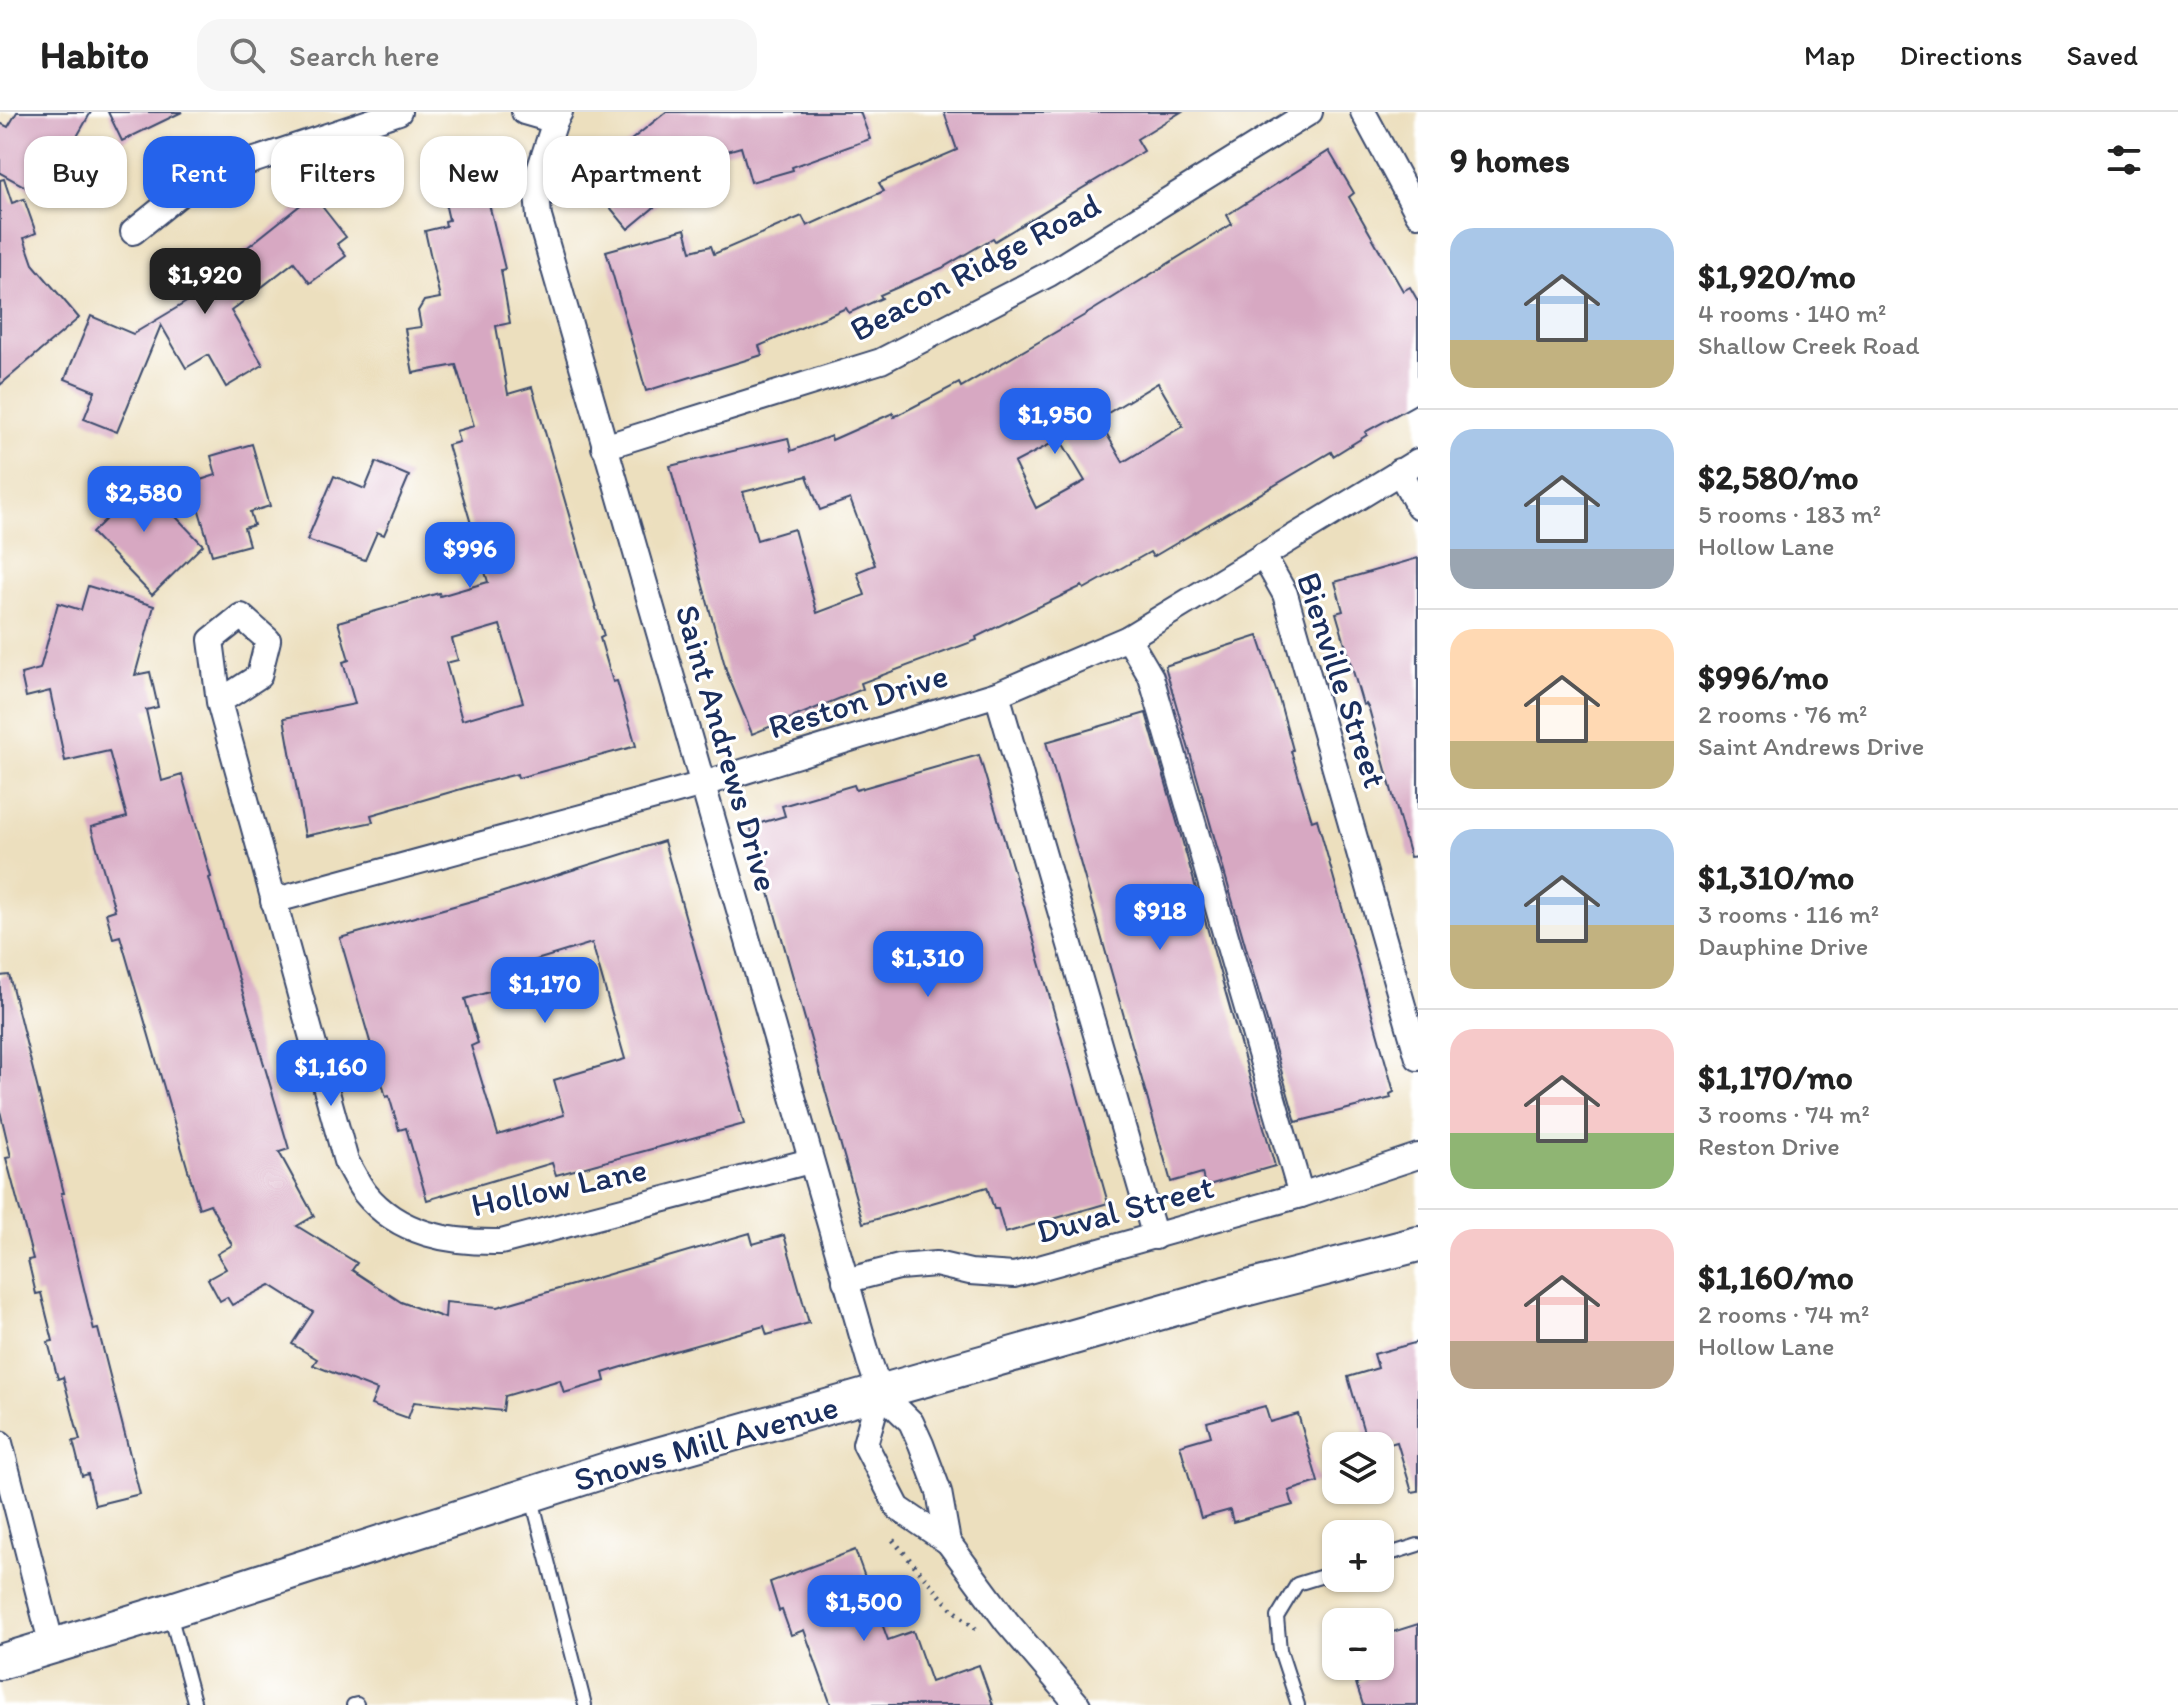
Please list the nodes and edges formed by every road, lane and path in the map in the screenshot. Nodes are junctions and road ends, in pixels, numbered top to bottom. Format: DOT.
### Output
graph roads {
  1 [pos="399,112"];
  2 [pos="524,112"];
  3 [pos="1310,112"];
  4 [pos="1363,112"];
  5 [pos="557,117"];
  6 [pos="1418,214"];
  7 [pos="133,232"];
  8 [pos="604,447"];
  9 [pos="1409,466"];
  10 [pos="1418,506"];
  11 [pos="1263,555"];
  12 [pos="1128,638"];
  13 [pos="997,694"];
  14 [pos="219,702"];
  15 [pos="703,784"];
  16 [pos="273,901"];
  17 [pos="1418,1058"];
  18 [pos="1418,1156"];
  19 [pos="810,1161"];
  20 [pos="1301,1195"];
  21 [pos="1155,1237"];
  22 [pos="1418,1244"];
  23 [pos="845,1281"];
  24 [pos="880,1392"];
  25 [pos="0,1443"];
  26 [pos="531,1494"];
  27 [pos="892,1539"];
  28 [pos="948,1542"];
  29 [pos="1418,1545"];
  30 [pos="1394,1553"];
  31 [pos="1322,1576"];
  32 [pos="169,1611"];
  33 [pos="979,1633"];
  34 [pos="52,1646"];
  35 [pos="0,1662"];
  36 [pos="195,1705"];
  37 [pos="585,1705"];
  38 [pos="1078,1705"];
  39 [pos="1298,1705"];
  1 -- 7 [label="street"];
  2 -- 5 [label="street"];
  3 -- 8 [label="street, Beacon Ridge Road"];
  4 -- 6 [label="street"];
  5 -- 8 [label="street, Saint Andrews Drive"];
  8 -- 15 [label="street, Saint Andrews Drive"];
  9 -- 10 [label="street"];
  9 -- 11 [label="street, Reston Drive"];
  11 -- 12 [label="street, Reston Drive"];
  11 -- 17 [label="street, Bienville Street"];
  12 -- 13 [label="street, Reston Drive"];
  12 -- 20 [label="street"];
  13 -- 15 [label="street, Reston Drive"];
  13 -- 21 [label="street"];
  14 -- 16 [label="street, Hollow Lane"];
  15 -- 16 [label="street, Reston Drive"];
  15 -- 19 [label="street, Saint Andrews Drive"];
  16 -- 19 [label="street, Hollow Lane"];
  18 -- 20 [label="street, Duval Street"];
  19 -- 23 [label="street, Saint Andrews Drive"];
  20 -- 21 [label="street, Duval Street"];
  21 -- 23 [label="street, Duval Street"];
  22 -- 24 [label="main road, Snows Mill Avenue"];
  23 -- 24 [label="street, Saint Andrews Drive"];
  24 -- 26 [label="main road, Snows Mill Avenue"];
  24 -- 28 [label="street"];
  24 -- 28 [label="street"];
  25 -- 34 [label="street"];
  26 -- 32 [label="main road, Snows Mill Avenue"];
  26 -- 37 [label="lane"];
  27 -- 33 [label="path"];
  28 -- 38 [label="street"];
  29 -- 30 [label="lane"];
  31 -- 39 [label="lane"];
  32 -- 34 [label="main road, Snows Mill Avenue"];
  32 -- 36 [label="lane"];
  34 -- 35 [label="main road, Snows Mill Avenue"];
}
